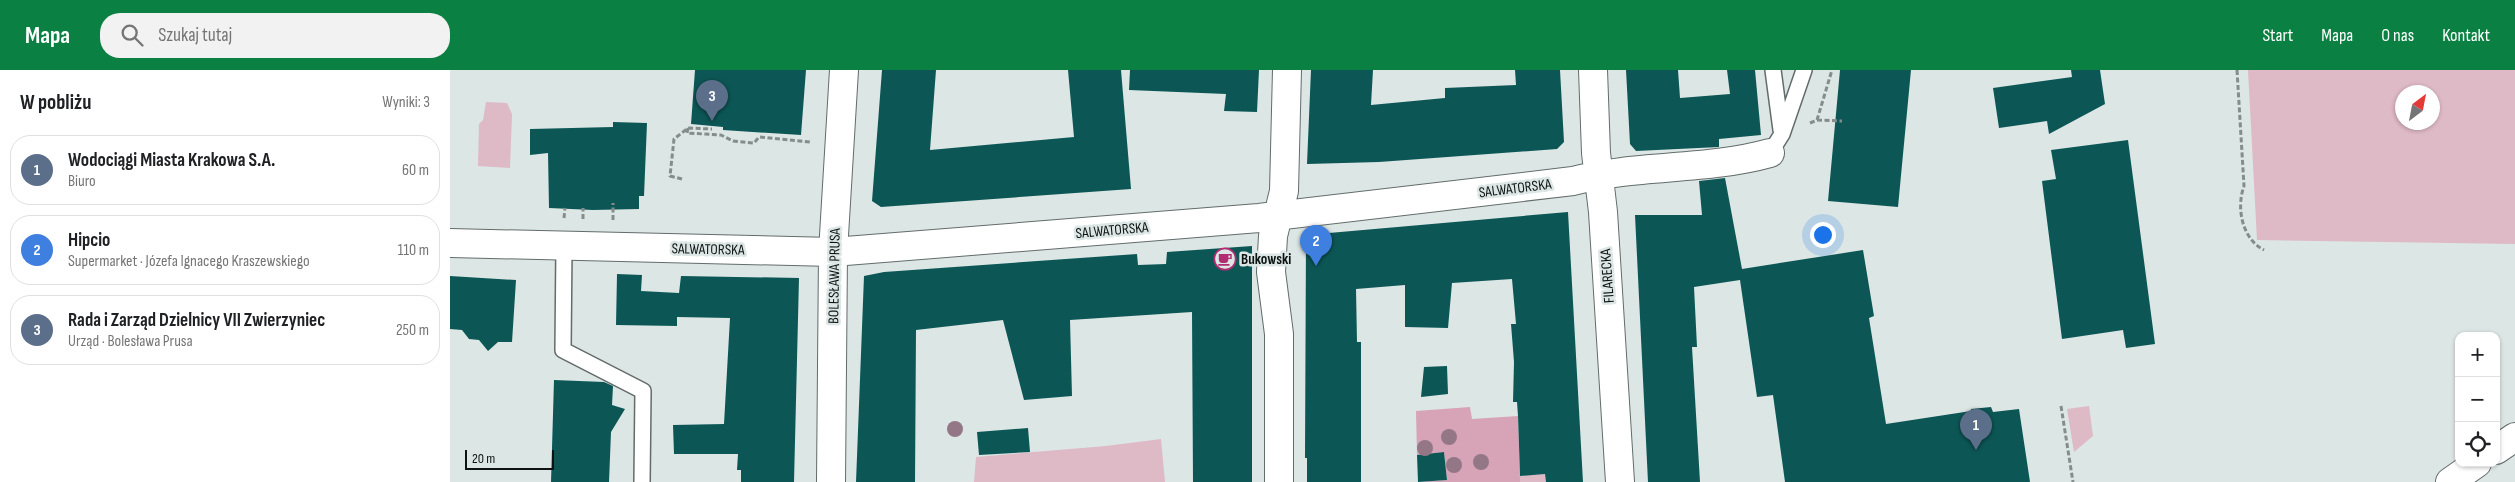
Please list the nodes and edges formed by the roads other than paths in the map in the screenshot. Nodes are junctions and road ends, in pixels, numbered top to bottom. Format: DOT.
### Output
graph roads {
  1 [pos="844,70"];
  2 [pos="1287,70"];
  3 [pos="1592,70"];
  4 [pos="1773,70"];
  5 [pos="1804,70"];
  6 [pos="1776,144"];
  7 [pos="1598,175"];
  8 [pos="1278,216"];
  9 [pos="450,243"];
  10 [pos="564,246"];
  11 [pos="833,252"];
  12 [pos="2515,437"];
  13 [pos="2500,447"];
  14 [pos="2471,467"];
  15 [pos="642,482"];
  16 [pos="831,482"];
  17 [pos="1279,482"];
  18 [pos="1620,482"];
  19 [pos="2450,482"];
  1 -- 11 [label="street, BOLESŁAWA PRUSA"];
  2 -- 8 [label="street"];
  3 -- 7 [label="street, FILARECKA"];
  4 -- 6 [label="lane"];
  5 -- 6 [label="lane"];
  6 -- 7 [label="street, SALWATORSKA"];
  7 -- 8 [label="street, SALWATORSKA"];
  7 -- 18 [label="street, FILARECKA"];
  8 -- 11 [label="street, SALWATORSKA"];
  8 -- 17 [label="street"];
  9 -- 10 [label="street, SALWATORSKA"];
  10 -- 11 [label="street, SALWATORSKA"];
  10 -- 15 [label="lane"];
  11 -- 16 [label="street, BOLESŁAWA PRUSA"];
  12 -- 13 [label="street"];
  14 -- 19 [label="street"];
}
